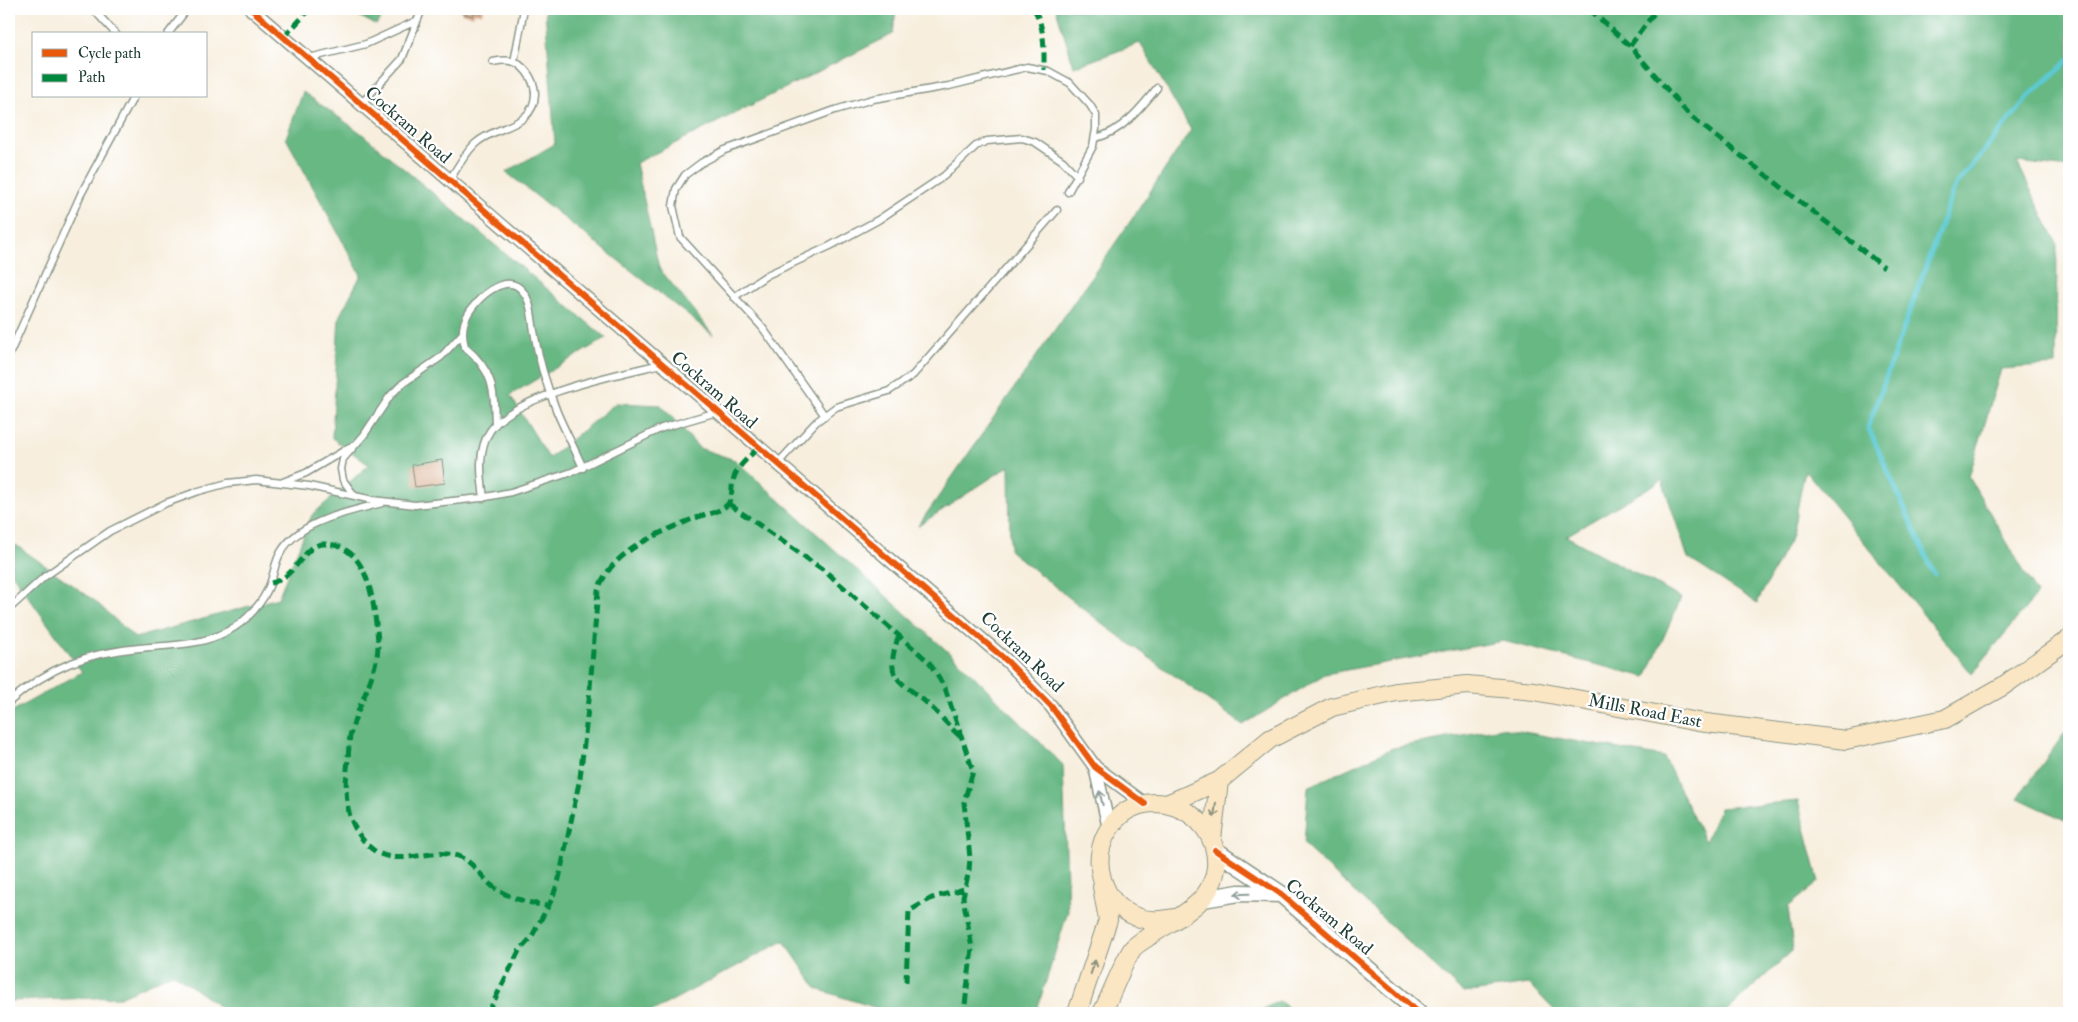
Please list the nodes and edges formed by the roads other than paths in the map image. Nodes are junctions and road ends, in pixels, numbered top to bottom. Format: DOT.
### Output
graph roads {
  1 [pos="94,9"];
  2 [pos="187,9"];
  3 [pos="251,9"];
  4 [pos="422,9"];
  5 [pos="524,9"];
  6 [pos="416,21"];
  7 [pos="114,32"];
  8 [pos="170,32"];
  9 [pos="308,58"];
  10 [pos="493,62"];
  11 [pos="514,62"];
  12 [pos="1157,88"];
  13 [pos="133,98"];
  14 [pos="361,104"];
  15 [pos="1095,138"];
  16 [pos="1078,177"];
  17 [pos="449,181"];
  18 [pos="1068,192"];
  19 [pos="1057,210"];
  20 [pos="734,297"];
  21 [pos="462,334"];
  22 [pos="9,355"];
  23 [pos="661,364"];
  24 [pos="551,394"];
  25 [pos="717,412"];
  26 [pos="824,416"];
  27 [pos="495,425"];
  28 [pos="353,445"];
  29 [pos="777,464"];
  30 [pos="583,468"];
  31 [pos="280,482"];
  32 [pos="354,496"];
  33 [pos="484,498"];
  34 [pos="385,502"];
  35 [pos="9,609"];
  36 [pos="2069,639"];
  37 [pos="9,702"];
  38 [pos="1095,767"];
  39 [pos="1219,781"];
  40 [pos="1145,804"];
  41 [pos="1168,804"];
  42 [pos="1109,828"];
  43 [pos="1213,845"];
  44 [pos="1101,876"];
  45 [pos="1281,894"];
  46 [pos="1203,899"];
  47 [pos="1175,918"];
  48 [pos="1077,1013"];
  49 [pos="1102,1013"];
  50 [pos="1419,1013"];
  1 -- 7 [label="lane"];
  2 -- 8 [label="lane"];
  3 -- 9 [label="street, Cockram Road"];
  4 -- 6 [label="lane"];
  5 -- 11 [label="lane"];
  6 -- 9 [label="lane"];
  6 -- 14 [label="lane"];
  9 -- 14 [label="street, Cockram Road"];
  10 -- 11 [label="lane"];
  11 -- 17 [label="lane"];
  12 -- 15 [label="lane"];
  13 -- 22 [label="lane"];
  14 -- 17 [label="street, Cockram Road"];
  15 -- 16 [label="lane"];
  15 -- 20 [label="lane"];
  16 -- 18 [label="lane"];
  16 -- 20 [label="lane"];
  17 -- 23 [label="street, Cockram Road"];
  19 -- 26 [label="lane"];
  20 -- 26 [label="lane"];
  21 -- 24 [label="lane"];
  21 -- 27 [label="lane"];
  21 -- 28 [label="lane"];
  23 -- 24 [label="lane"];
  23 -- 25 [label="street, Cockram Road"];
  24 -- 27 [label="lane"];
  24 -- 30 [label="lane"];
  25 -- 29 [label="street, Cockram Road"];
  25 -- 30 [label="lane"];
  26 -- 29 [label="lane"];
  27 -- 33 [label="lane"];
  28 -- 31 [label="lane"];
  28 -- 32 [label="lane"];
  29 -- 38 [label="street, Cockram Road"];
  30 -- 33 [label="lane"];
  31 -- 32 [label="lane"];
  31 -- 35 [label="lane"];
  32 -- 34 [label="lane"];
  33 -- 34 [label="lane"];
  34 -- 37 [label="lane"];
  36 -- 39 [label="main road, Mills Road East"];
  38 -- 40 [label="street, Cockram Road"];
  42 -- 38 [label="street, Cockram Road, one-way"];
  39 -- 41 [label="main road, Mills Road East"];
  39 -- 43 [label="main road, one-way"];
  40 -- 41 [label="main road"];
  40 -- 42 [label="main road"];
  41 -- 43 [label="main road"];
  42 -- 44 [label="main road"];
  43 -- 45 [label="street, Cockram Road"];
  43 -- 46 [label="main road"];
  44 -- 47 [label="main road"];
  48 -- 44 [label="main road, one-way"];
  45 -- 46 [label="street, Cockram Road, one-way"];
  45 -- 50 [label="street, Cockram Road"];
  46 -- 47 [label="main road"];
  47 -- 49 [label="main road"];
}
